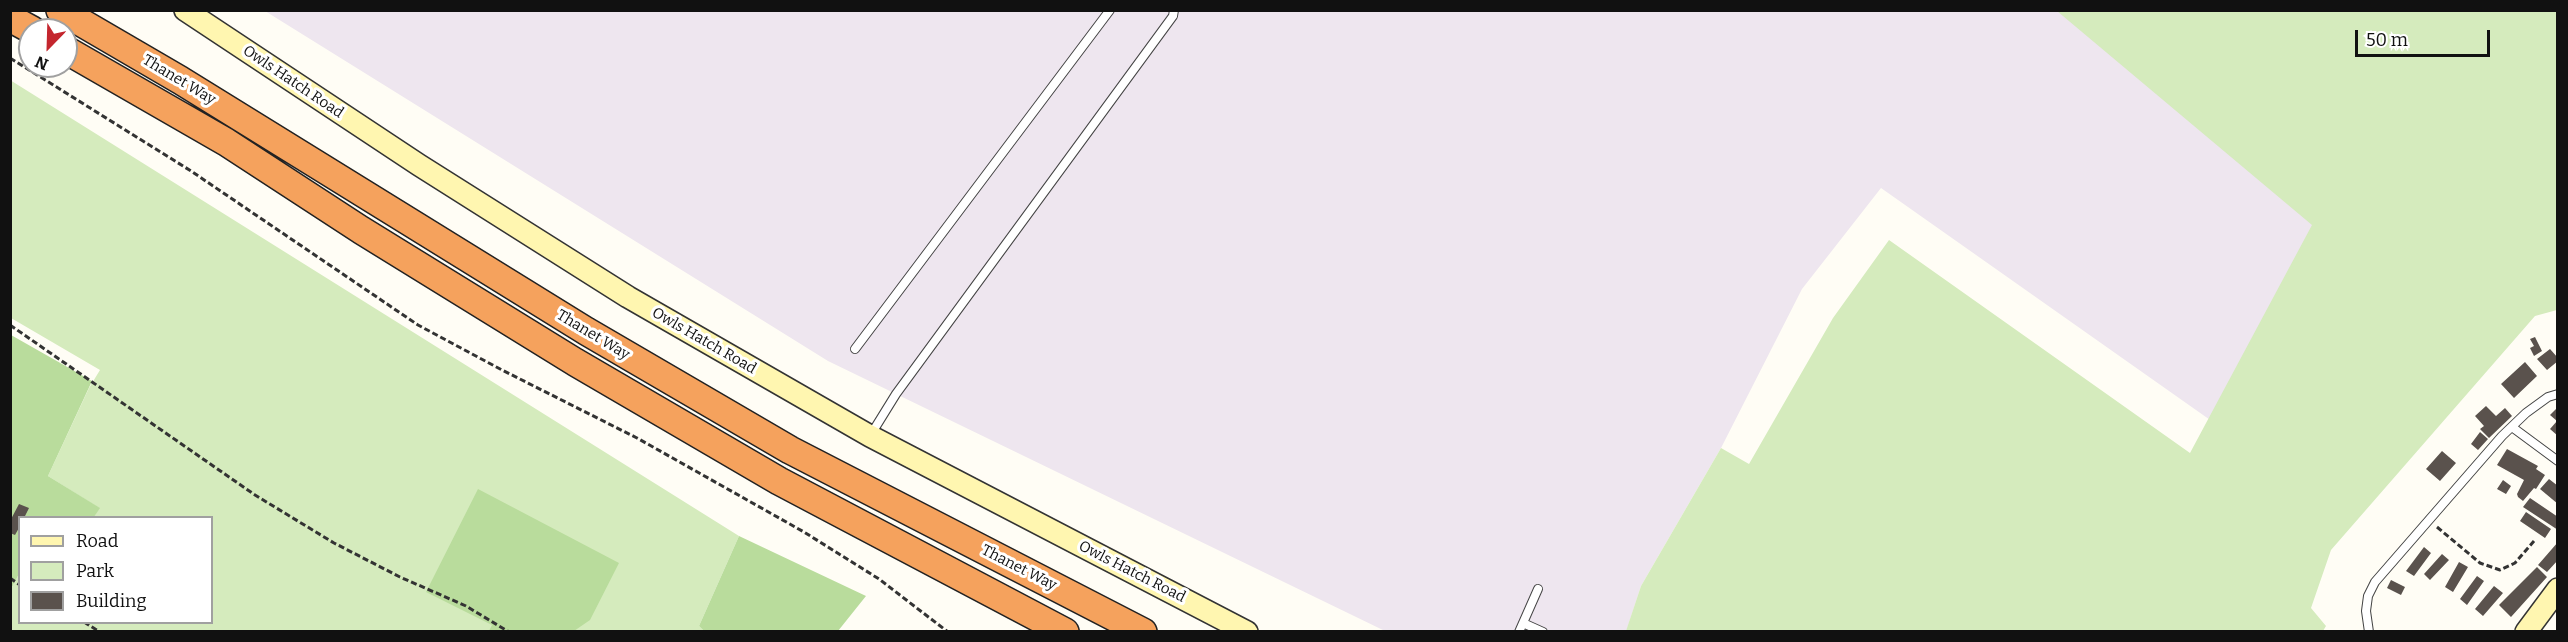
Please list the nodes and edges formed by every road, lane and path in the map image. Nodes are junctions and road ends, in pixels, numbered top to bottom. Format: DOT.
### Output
graph roads {
  1 [pos="60,10"];
  2 [pos="185,10"];
  3 [pos="1110,10"];
  4 [pos="1174,10"];
  5 [pos="78,57"];
  6 [pos="10,58"];
  7 [pos="10,325"];
  8 [pos="855,349"];
  9 [pos="2558,394"];
  10 [pos="2512,427"];
  11 [pos="870,436"];
  12 [pos="2558,461"];
  13 [pos="2429,520"];
  14 [pos="2534,541"];
  15 [pos="1538,589"];
  16 [pos="2558,589"];
  17 [pos="1523,623"];
  18 [pos="508,632"];
  19 [pos="948,632"];
  20 [pos="1065,632"];
  21 [pos="1143,632"];
  22 [pos="1247,632"];
  23 [pos="1519,632"];
  24 [pos="1543,632"];
  25 [pos="2369,632"];
  26 [pos="2526,632"];
  1 -- 21 [label="highway, Thanet Way"];
  2 -- 11 [label="street, Owls Hatch Road"];
  3 -- 8 [label="lane"];
  4 -- 11 [label="lane"];
  5 -- 20 [label="highway, Thanet Way"];
  6 -- 19 [label="path"];
  7 -- 18 [label="path"];
  9 -- 10 [label="lane"];
  10 -- 12 [label="lane"];
  10 -- 13 [label="lane"];
  11 -- 22 [label="street, Owls Hatch Road"];
  13 -- 14 [label="path"];
  13 -- 25 [label="lane"];
  15 -- 17 [label="lane"];
  16 -- 26 [label="street"];
  17 -- 23 [label="lane"];
  17 -- 24 [label="lane"];
}
